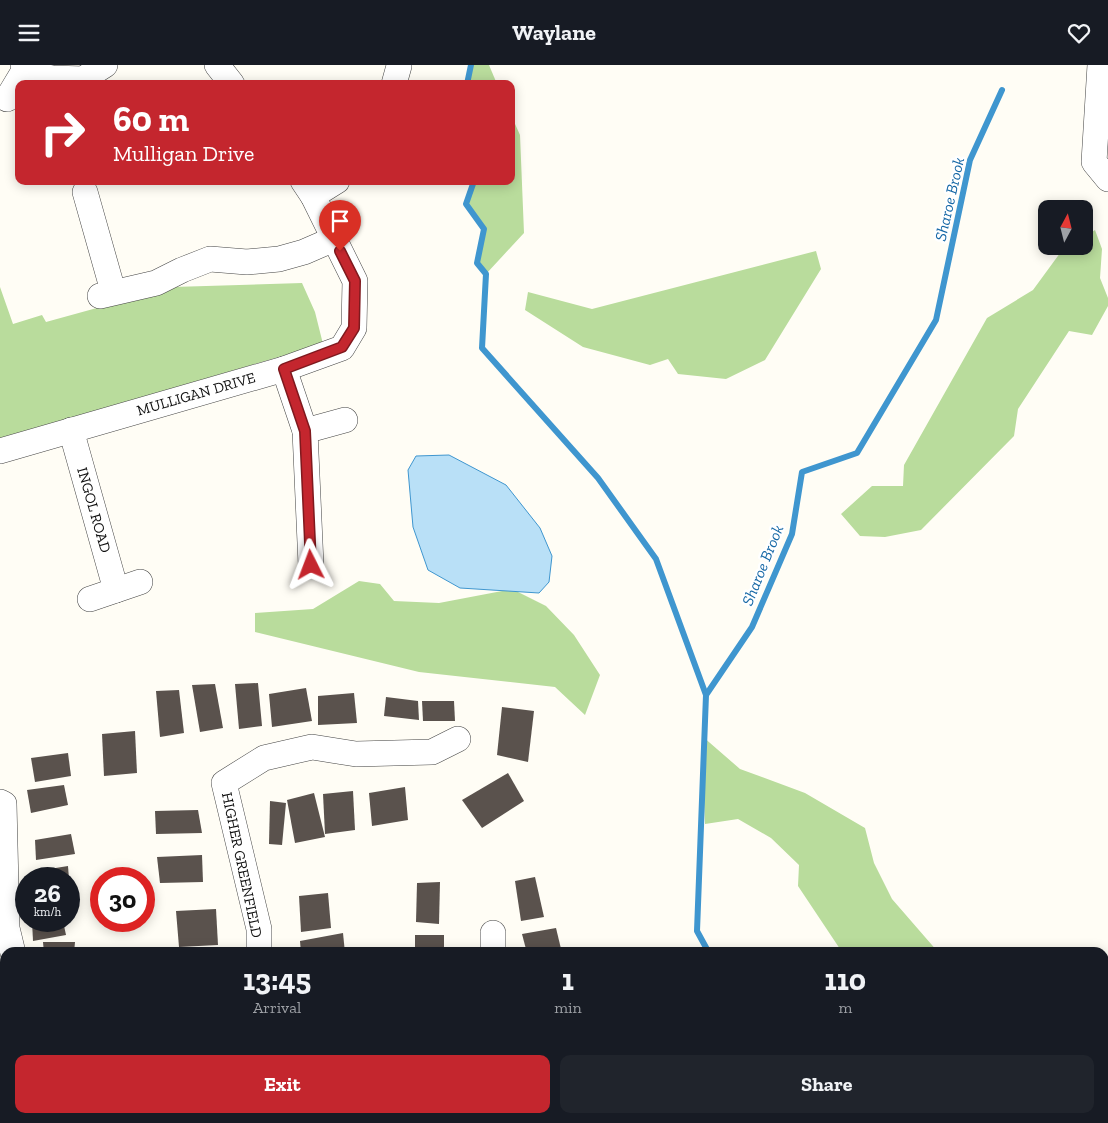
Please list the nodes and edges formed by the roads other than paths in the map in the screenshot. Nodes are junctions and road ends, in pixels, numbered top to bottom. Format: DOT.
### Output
graph roads {
  1 [pos="105,65"];
  2 [pos="217,65"];
  3 [pos="1100,65"];
  4 [pos="400,66"];
  5 [pos="23,69"];
  6 [pos="229,80"];
  7 [pos="395,80"];
  8 [pos="15,84"];
  9 [pos="7,99"];
  10 [pos="1108,179"];
  11 [pos="322,185"];
  12 [pos="308,189"];
  13 [pos="85,192"];
  14 [pos="334,239"];
  15 [pos="284,369"];
  16 [pos="344,420"];
  17 [pos="71,430"];
  18 [pos="305,431"];
  19 [pos="0,451"];
  20 [pos="311,565"];
  21 [pos="140,582"];
  22 [pos="116,590"];
  23 [pos="90,599"];
  24 [pos="458,739"];
  25 [pos="0,802"];
  26 [pos="12,947"];
  27 [pos="259,947"];
  1 -- 5 [label="street"];
  2 -- 6 [label="street"];
  3 -- 10 [label="street"];
  4 -- 7 [label="street"];
  8 -- 9 [label="street"];
  11 -- 12 [label="street"];
  12 -- 14 [label="street, MULLIGAN DRIVE"];
  13 -- 14 [label="street"];
  14 -- 15 [label="street, MULLIGAN DRIVE"];
  15 -- 17 [label="street, MULLIGAN DRIVE"];
  15 -- 18 [label="street"];
  16 -- 18 [label="street"];
  17 -- 19 [label="street, MULLIGAN DRIVE"];
  17 -- 22 [label="street, INGOL ROAD"];
  18 -- 20 [label="street"];
  21 -- 22 [label="street"];
  22 -- 23 [label="street"];
  24 -- 27 [label="street, HIGHER GREENFIELD"];
  25 -- 26 [label="street"];
}
